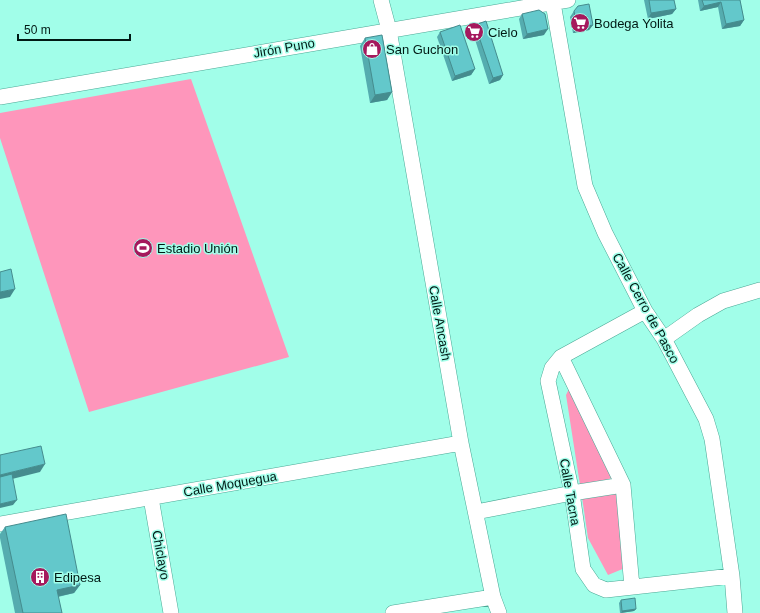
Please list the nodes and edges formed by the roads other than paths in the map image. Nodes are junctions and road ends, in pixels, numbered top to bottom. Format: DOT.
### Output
graph roads {
  1 [pos="381,0"];
  2 [pos="568,0"];
  3 [pos="553,2"];
  4 [pos="389,30"];
  5 [pos="0,97"];
  6 [pos="760,290"];
  7 [pos="645,311"];
  8 [pos="664,339"];
  9 [pos="562,357"];
  10 [pos="461,443"];
  11 [pos="623,485"];
  12 [pos="572,493"];
  13 [pos="151,498"];
  14 [pos="476,512"];
  15 [pos="0,524"];
  16 [pos="732,576"];
  17 [pos="632,587"];
  18 [pos="493,597"];
  19 [pos="171,613"];
  20 [pos="393,613"];
  21 [pos="499,613"];
  22 [pos="735,613"];
  1 -- 4 [label="street, Calle Ancash"];
  2 -- 3 [label="street, Jirón Puno"];
  3 -- 4 [label="street, Jirón Puno"];
  3 -- 7 [label="street, Calle Cerro de Pasco"];
  4 -- 5 [label="street, Jirón Puno"];
  4 -- 10 [label="street, Calle Ancash"];
  6 -- 8 [label="street"];
  7 -- 8 [label="street, Calle Cerro de Pasco"];
  7 -- 9 [label="street, Calle Tacna"];
  8 -- 16 [label="street, Calle Cerro de Pasco"];
  9 -- 11 [label="street"];
  9 -- 12 [label="street, Calle Tacna"];
  10 -- 13 [label="street, Calle Moquegua"];
  10 -- 14 [label="street, Calle Ancash"];
  11 -- 12 [label="street"];
  11 -- 17 [label="street"];
  12 -- 14 [label="street"];
  12 -- 17 [label="street, Calle Tacna"];
  13 -- 15 [label="street, Calle Moquegua"];
  13 -- 19 [label="street, Chiclayo"];
  14 -- 18 [label="street, Calle Ancash"];
  16 -- 17 [label="street, Calle Tacna"];
  16 -- 22 [label="street, Calle Cerro de Pasco"];
  18 -- 20 [label="street"];
  18 -- 21 [label="street, Calle Ancash"];
}
